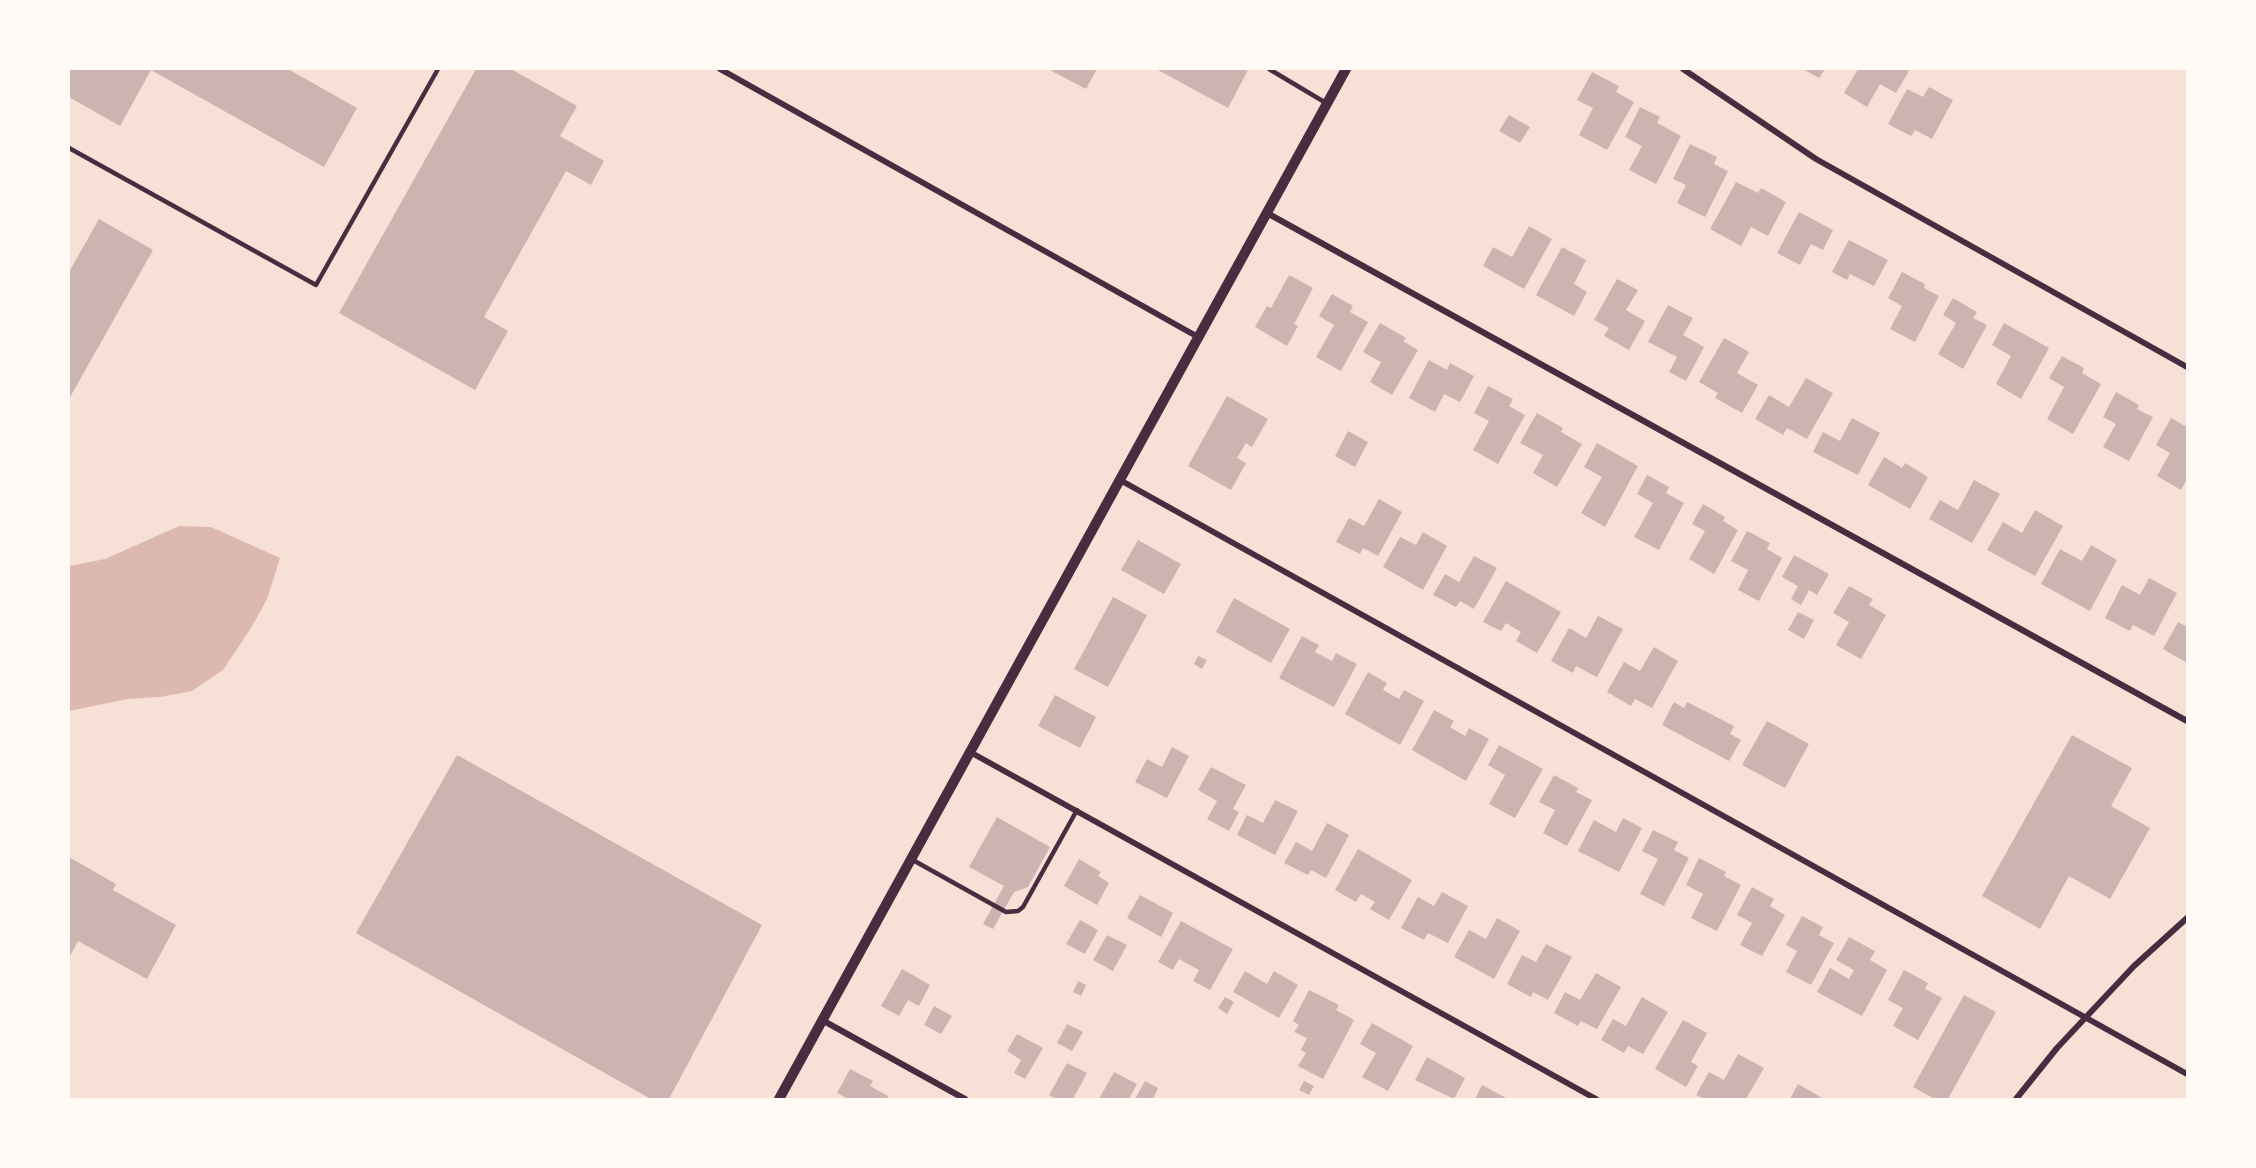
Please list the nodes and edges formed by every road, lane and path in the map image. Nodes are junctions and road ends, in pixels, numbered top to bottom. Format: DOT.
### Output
graph roads {
  1 [pos="438,69"];
  2 [pos="720,69"];
  3 [pos="1269,69"];
  4 [pos="1346,69"];
  5 [pos="1683,69"];
  6 [pos="1327,103"];
  7 [pos="69,148"];
  8 [pos="1267,213"];
  9 [pos="1198,338"];
  10 [pos="2187,367"];
  11 [pos="1120,480"];
  12 [pos="2187,721"];
  13 [pos="970,752"];
  14 [pos="1077,810"];
  15 [pos="911,859"];
  16 [pos="2187,918"];
  17 [pos="2086,1017"];
  18 [pos="822,1020"];
  19 [pos="2187,1074"];
  20 [pos="779,1099"];
  21 [pos="965,1099"];
  22 [pos="1596,1099"];
  23 [pos="2016,1099"];
  1 -- 7 [label="lane"];
  2 -- 9 [label="street"];
  3 -- 6 [label="lane"];
  4 -- 6 [label="street"];
  5 -- 10 [label="street"];
  6 -- 8 [label="street"];
  8 -- 9 [label="street"];
  8 -- 12 [label="street"];
  9 -- 11 [label="street"];
  11 -- 13 [label="street"];
  11 -- 17 [label="street"];
  13 -- 14 [label="street"];
  13 -- 15 [label="street"];
  14 -- 15 [label="lane"];
  14 -- 22 [label="street"];
  15 -- 18 [label="street"];
  16 -- 17 [label="street"];
  17 -- 19 [label="street"];
  17 -- 23 [label="street"];
  18 -- 20 [label="street"];
  18 -- 21 [label="street"];
}
